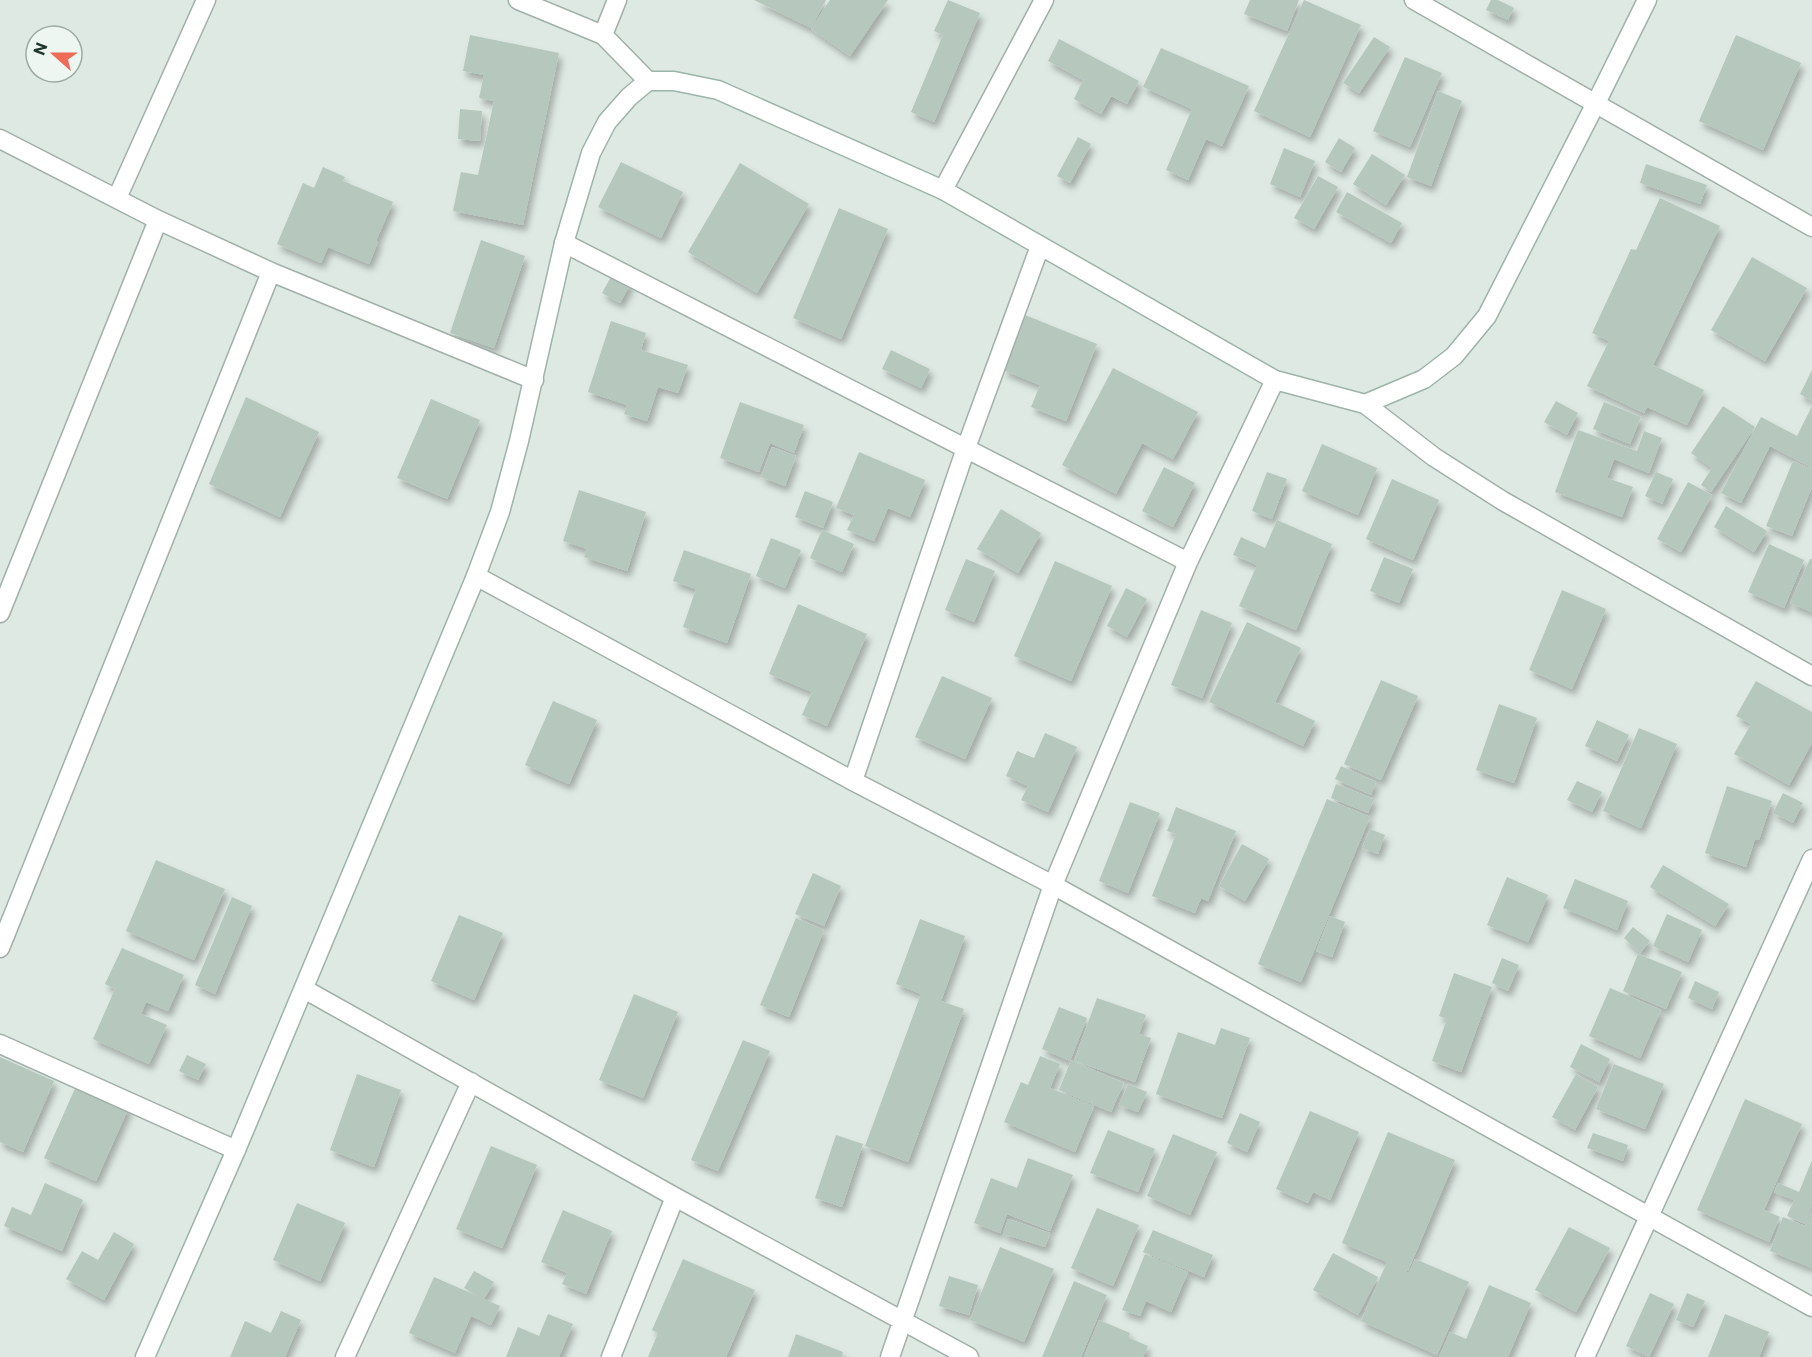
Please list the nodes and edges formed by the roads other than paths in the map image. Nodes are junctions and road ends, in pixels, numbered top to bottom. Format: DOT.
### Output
graph roads {
  1 [pos="206,0"];
  2 [pos="518,0"];
  3 [pos="617,0"];
  4 [pos="1044,0"];
  5 [pos="1414,0"];
  6 [pos="1647,0"];
  7 [pos="603,35"];
  8 [pos="648,81"];
  9 [pos="1596,103"];
  10 [pos="0,139"];
  11 [pos="943,190"];
  12 [pos="117,198"];
  13 [pos="158,220"];
  14 [pos="1812,227"];
  15 [pos="564,243"];
  16 [pos="1040,246"];
  17 [pos="271,272"];
  18 [pos="534,380"];
  19 [pos="1275,380"];
  20 [pos="1365,404"];
  21 [pos="966,448"];
  22 [pos="1188,562"];
  23 [pos="476,576"];
  24 [pos="0,613"];
  25 [pos="1812,676"];
  26 [pos="853,782"];
  27 [pos="1812,859"];
  28 [pos="1053,885"];
  29 [pos="0,948"];
  30 [pos="304,989"];
  31 [pos="0,1044"];
  32 [pos="471,1082"];
  33 [pos="236,1150"];
  34 [pos="675,1197"];
  35 [pos="1649,1218"];
  36 [pos="1812,1307"];
  37 [pos="903,1322"];
  38 [pos="146,1357"];
  39 [pos="345,1357"];
  40 [pos="611,1357"];
  41 [pos="890,1357"];
  42 [pos="969,1357"];
  43 [pos="1585,1357"];
  1 -- 12 [label="street"];
  2 -- 7 [label="street"];
  3 -- 7 [label="street"];
  4 -- 11 [label="street"];
  5 -- 9 [label="street"];
  6 -- 9 [label="street"];
  7 -- 8 [label="street"];
  8 -- 11 [label="street"];
  8 -- 15 [label="street"];
  9 -- 14 [label="street"];
  9 -- 20 [label="street"];
  10 -- 12 [label="street"];
  11 -- 16 [label="street"];
  12 -- 13 [label="street"];
  13 -- 17 [label="street"];
  13 -- 24 [label="street"];
  15 -- 18 [label="street"];
  15 -- 21 [label="street"];
  16 -- 19 [label="street"];
  16 -- 21 [label="street"];
  17 -- 18 [label="street"];
  17 -- 29 [label="street"];
  18 -- 23 [label="street"];
  19 -- 20 [label="street"];
  19 -- 22 [label="street"];
  20 -- 25 [label="street"];
  21 -- 22 [label="street"];
  21 -- 26 [label="street"];
  22 -- 28 [label="street"];
  23 -- 26 [label="street"];
  23 -- 30 [label="street"];
  26 -- 28 [label="street"];
  27 -- 35 [label="street"];
  28 -- 35 [label="street"];
  28 -- 37 [label="street"];
  30 -- 32 [label="street"];
  30 -- 33 [label="street"];
  31 -- 33 [label="street"];
  32 -- 34 [label="street"];
  32 -- 39 [label="street"];
  33 -- 38 [label="street"];
  34 -- 37 [label="street"];
  34 -- 40 [label="street"];
  35 -- 36 [label="street"];
  35 -- 43 [label="street"];
  37 -- 41 [label="street"];
  37 -- 42 [label="street"];
}
